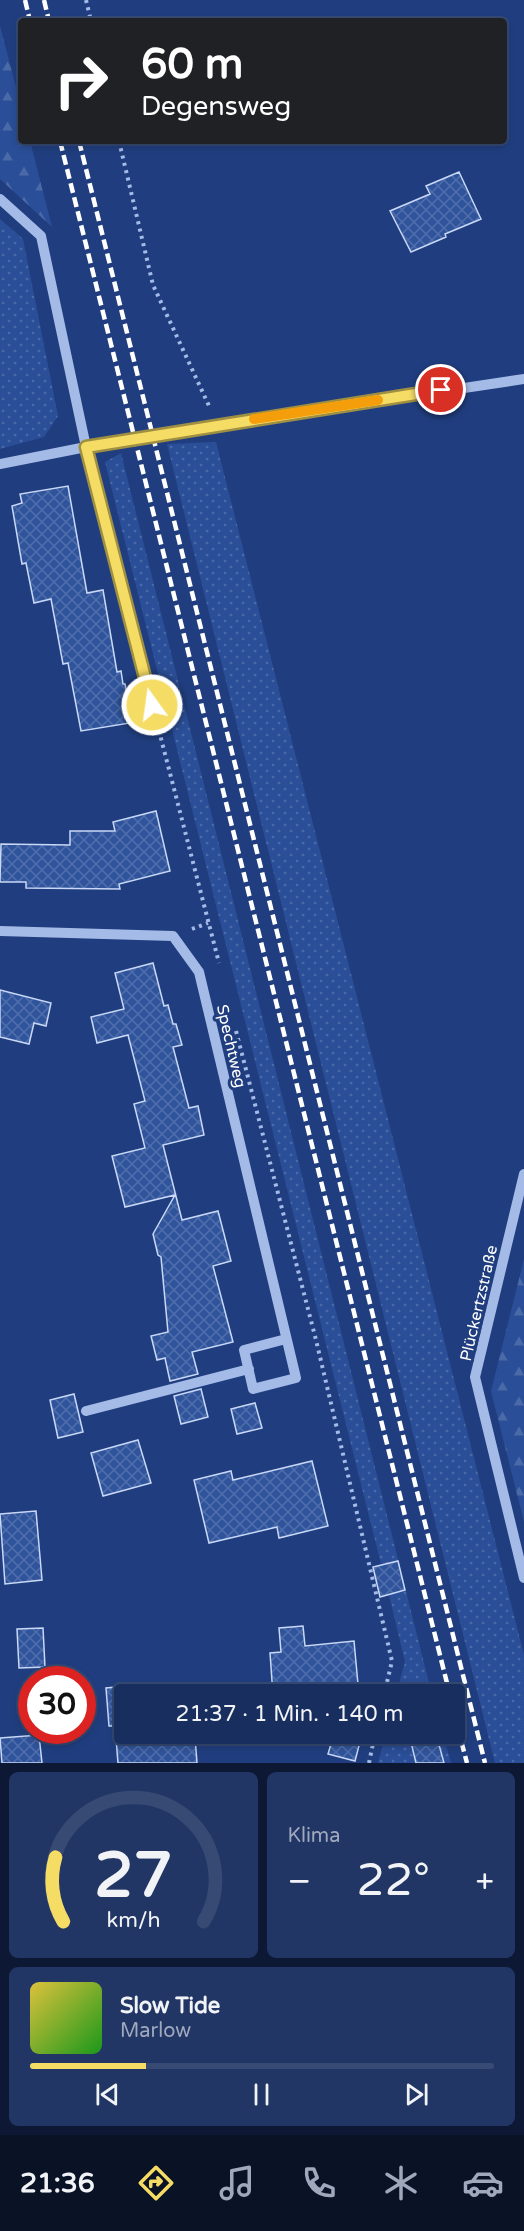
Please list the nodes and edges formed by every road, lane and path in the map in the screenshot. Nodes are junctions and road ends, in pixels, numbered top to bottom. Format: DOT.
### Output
graph roads {
  1 [pos="86,0"];
  2 [pos="90,18"];
  3 [pos="120,144"];
  4 [pos="0,199"];
  5 [pos="524,379"];
  6 [pos="218,425"];
  7 [pos="86,447"];
  8 [pos="0,464"];
  9 [pos="152,705"];
  10 [pos="0,932"];
  11 [pos="220,969"];
  12 [pos="235,1027"];
  13 [pos="524,1174"];
  14 [pos="286,1339"];
  15 [pos="249,1369"];
  16 [pos="86,1411"];
  17 [pos="524,1578"];
  18 [pos="387,1684"];
  19 [pos="373,1744"];
  20 [pos="369,1763"];
  1 -- 2 [label="path"];
  3 -- 6 [label="path"];
  4 -- 7 [label="street"];
  5 -- 6 [label="street"];
  6 -- 7 [label="street"];
  7 -- 8 [label="street"];
  7 -- 9 [label="street"];
  9 -- 11 [label="path"];
  10 -- 14 [label="street, Spechtweg"];
  12 -- 18 [label="path"];
  13 -- 17 [label="street, Plückertzstraße"];
  14 -- 15 [label="street"];
  14 -- 15 [label="street, Spechtweg"];
  15 -- 16 [label="street"];
  19 -- 20 [label="path"];
}
